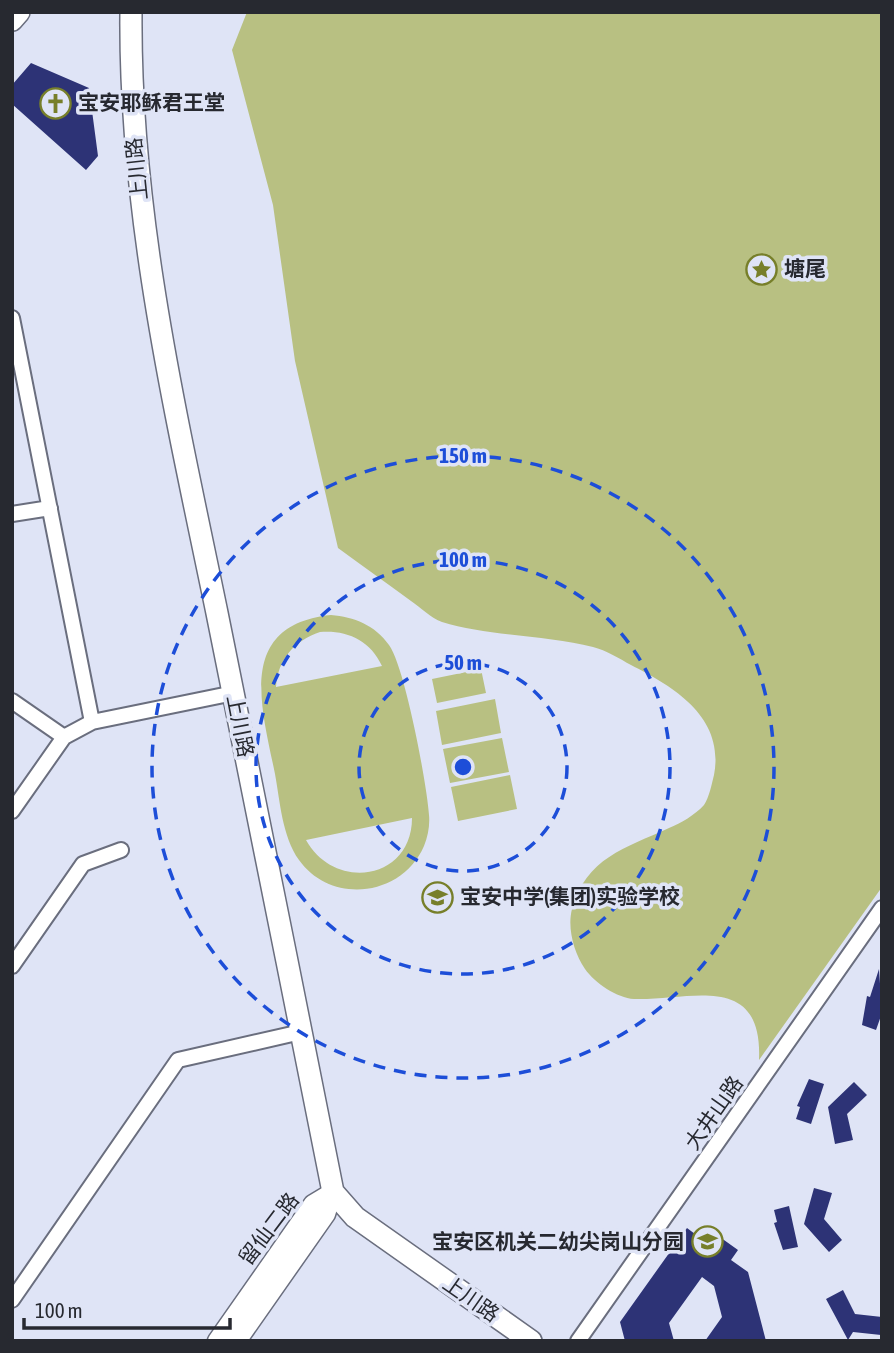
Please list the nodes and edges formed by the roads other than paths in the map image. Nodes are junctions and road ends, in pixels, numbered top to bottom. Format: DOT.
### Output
graph roads {
  1 [pos="19,12"];
  2 [pos="131,12"];
  3 [pos="12,20"];
  4 [pos="12,318"];
  5 [pos="50,508"];
  6 [pos="12,514"];
  7 [pos="234,693"];
  8 [pos="12,701"];
  9 [pos="92,722"];
  10 [pos="64,737"];
  11 [pos="12,811"];
  12 [pos="121,850"];
  13 [pos="882,908"];
  14 [pos="12,967"];
  15 [pos="301,1032"];
  16 [pos="333,1192"];
  17 [pos="12,1300"];
  18 [pos="217,1341"];
  19 [pos="237,1341"];
  20 [pos="531,1341"];
  21 [pos="579,1341"];
  1 -- 3 [label="main road"];
  2 -- 7 [label="main road, 上川路"];
  4 -- 5 [label="street"];
  5 -- 6 [label="street"];
  5 -- 9 [label="street"];
  7 -- 9 [label="street"];
  7 -- 15 [label="main road, 上川路"];
  8 -- 10 [label="street"];
  9 -- 10 [label="street"];
  10 -- 11 [label="street"];
  12 -- 14 [label="street"];
  13 -- 21 [label="street, 大井山路"];
  15 -- 16 [label="main road, 上川路"];
  15 -- 17 [label="street"];
  16 -- 18 [label="street, 留仙二路"];
  16 -- 19 [label="street, 留仙二路"];
  16 -- 20 [label="main road, 上川路"];
}
